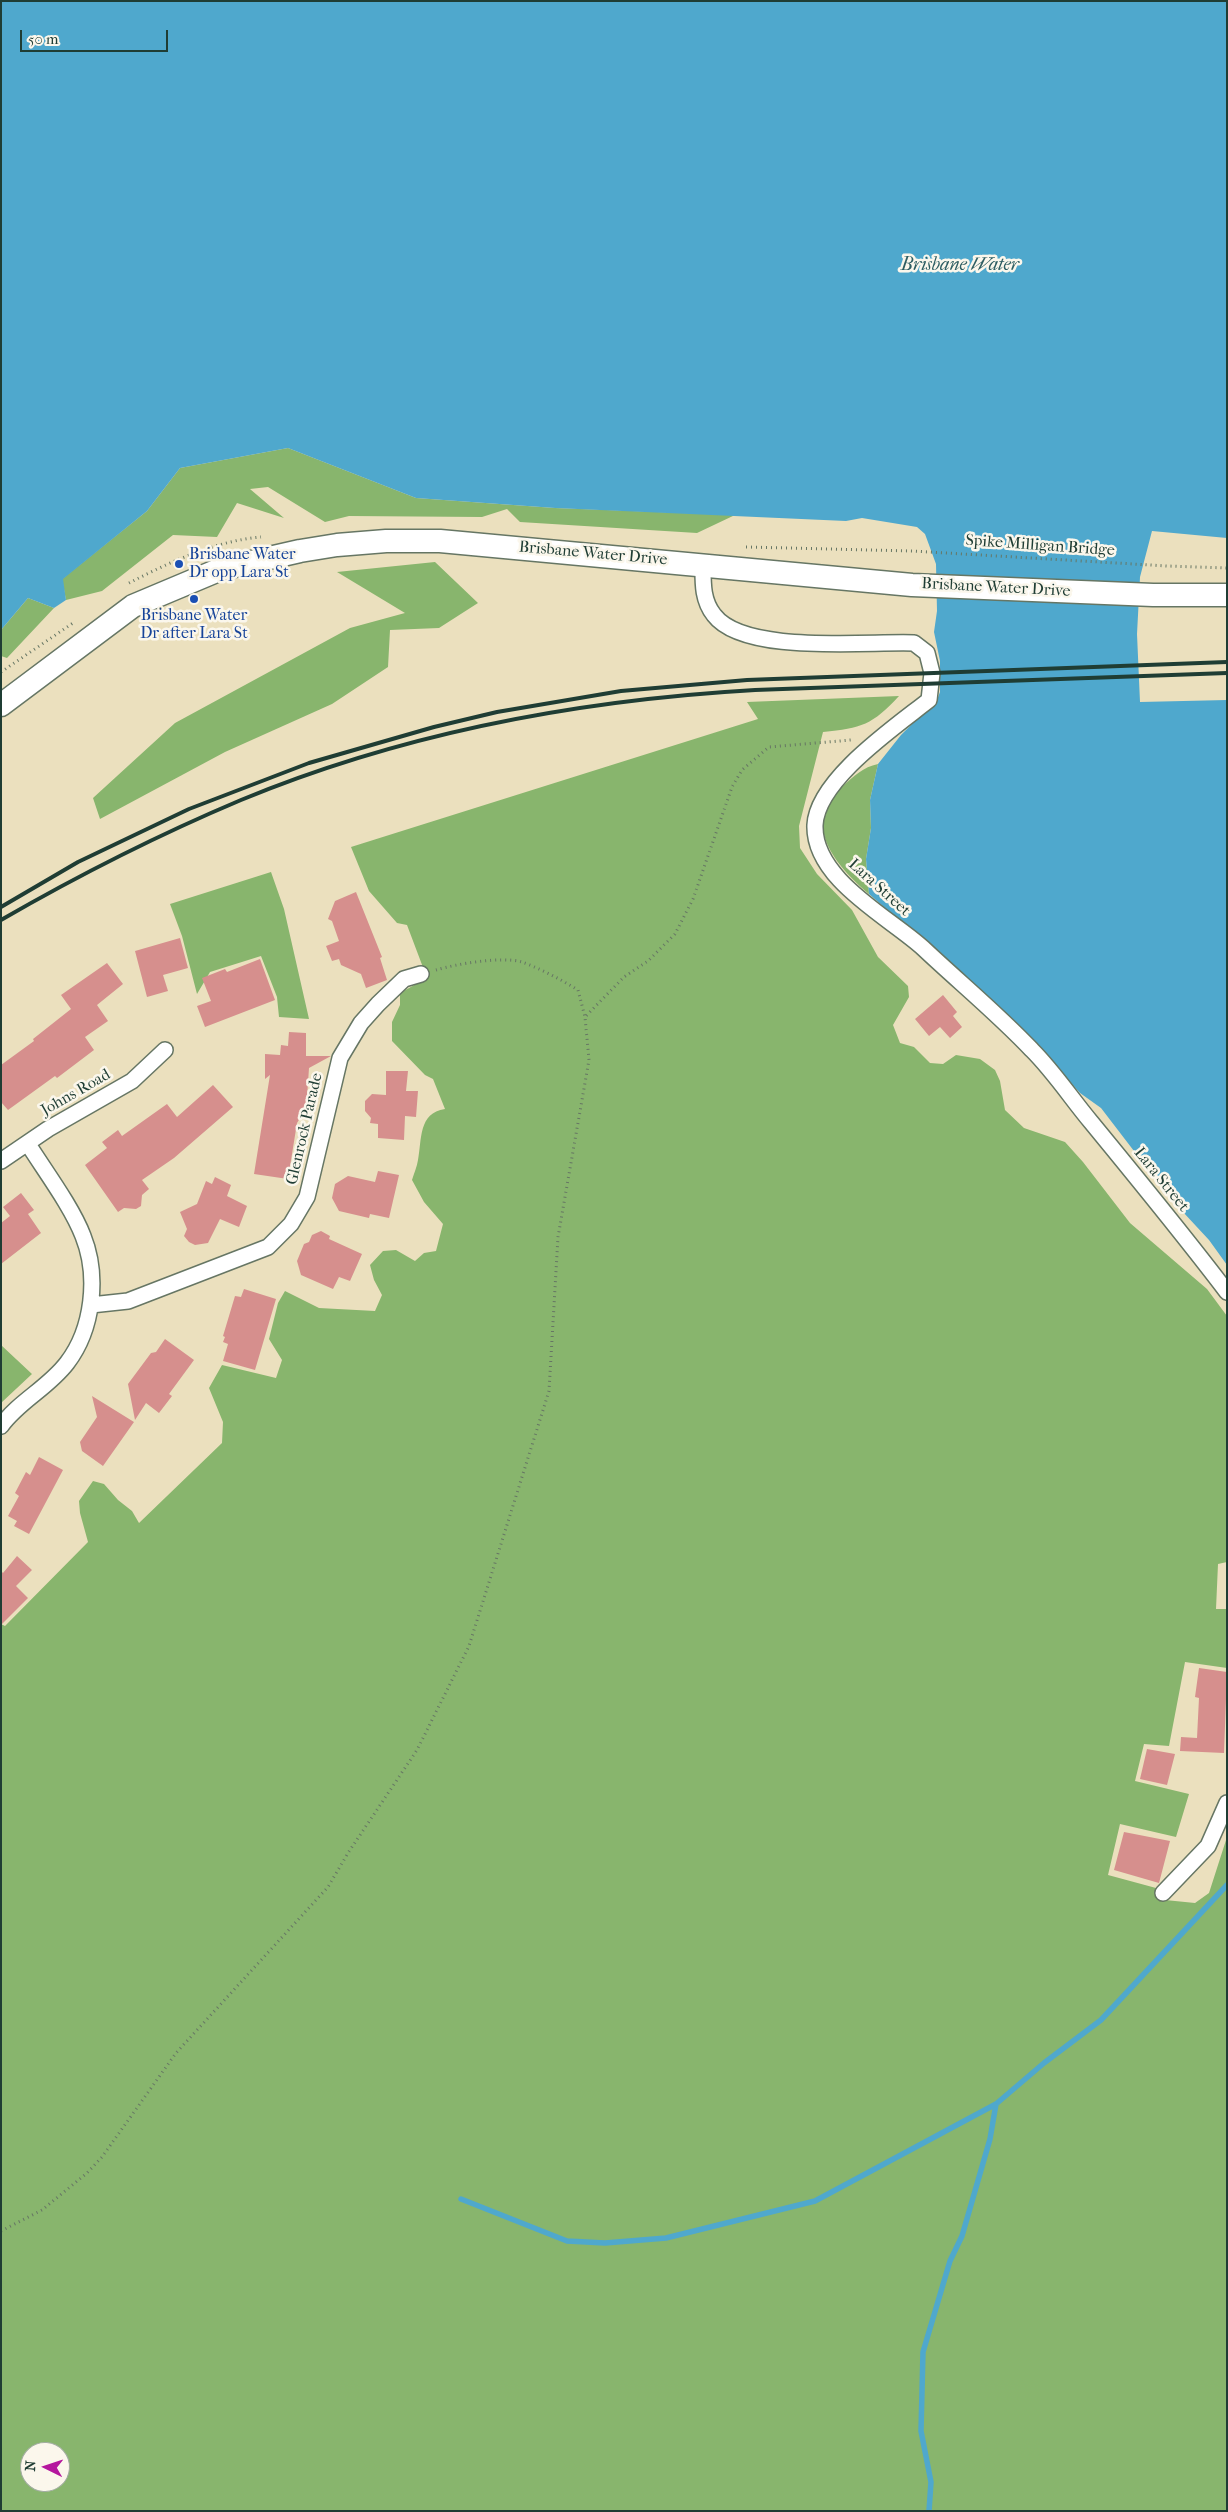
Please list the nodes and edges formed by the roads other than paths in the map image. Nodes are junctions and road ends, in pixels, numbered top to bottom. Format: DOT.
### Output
graph roads {
  1 [pos="703,564"];
  2 [pos="1227,595"];
  3 [pos="1,705"];
  4 [pos="421,974"];
  5 [pos="165,1050"];
  6 [pos="28,1144"];
  7 [pos="1,1161"];
  8 [pos="1227,1292"];
  9 [pos="91,1305"];
  10 [pos="1,1426"];
  11 [pos="1227,1803"];
  12 [pos="1223,1821"];
  13 [pos="1163,1893"];
  1 -- 2 [label="main road, Brisbane Water Drive"];
  1 -- 3 [label="main road, Brisbane Water Drive"];
  1 -- 8 [label="street, Lara Street"];
  4 -- 9 [label="street, Glenrock Parade"];
  5 -- 6 [label="street, Johns Road"];
  6 -- 7 [label="street, Johns Road"];
  6 -- 9 [label="street"];
  9 -- 10 [label="street"];
  11 -- 12 [label="street"];
  12 -- 13 [label="street"];
}
